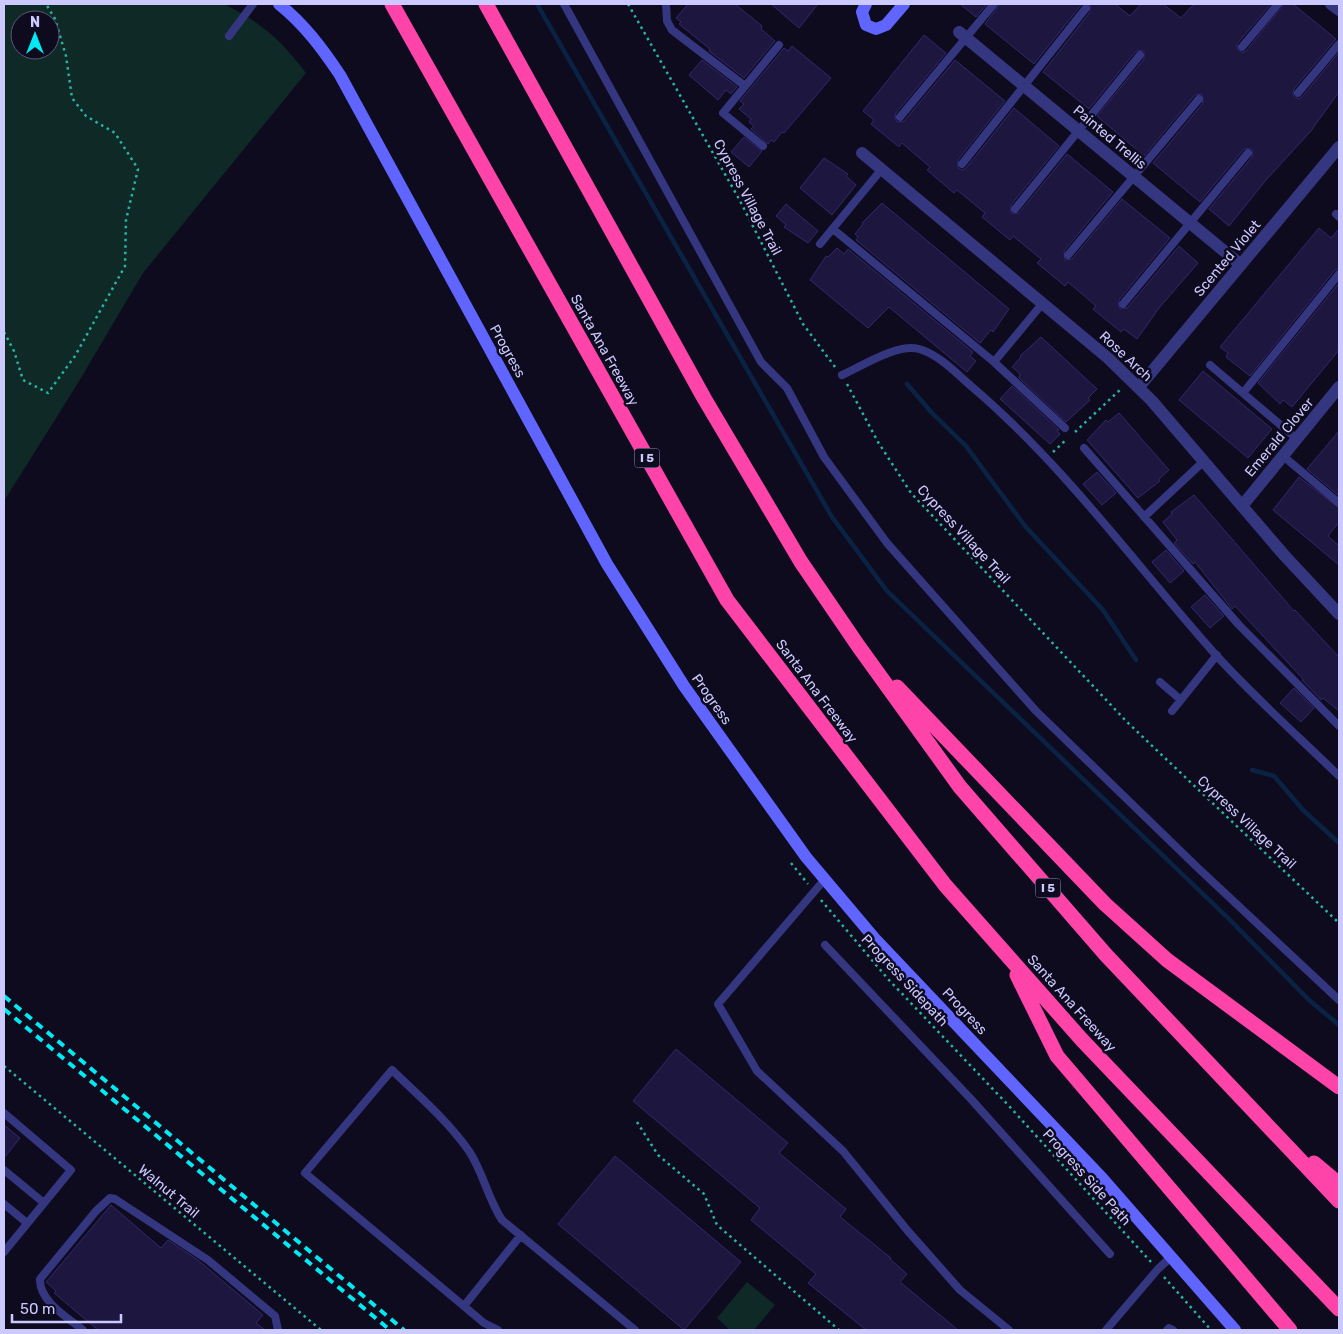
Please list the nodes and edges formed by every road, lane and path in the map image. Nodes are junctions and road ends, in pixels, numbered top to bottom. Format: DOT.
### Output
graph roads {
  1 [pos="46,4"];
  2 [pos="253,4"];
  3 [pos="279,4"];
  4 [pos="392,4"];
  5 [pos="486,4"];
  6 [pos="564,4"];
  7 [pos="628,4"];
  8 [pos="666,4"];
  9 [pos="866,4"];
  10 [pos="904,4"];
  11 [pos="994,4"];
  12 [pos="1278,4"];
  13 [pos="1331,4"];
  14 [pos="1086,8"];
  15 [pos="1339,10"];
  16 [pos="963,35"];
  17 [pos="229,36"];
  18 [pos="1339,44"];
  19 [pos="779,45"];
  20 [pos="1242,47"];
  21 [pos="1140,55"];
  22 [pos="745,86"];
  23 [pos="1024,86"];
  24 [pos="1298,93"];
  25 [pos="1199,99"];
  26 [pos="900,116"];
  27 [pos="1079,131"];
  28 [pos="763,146"];
  29 [pos="1339,147"];
  30 [pos="862,153"];
  31 [pos="1248,153"];
  32 [pos="962,164"];
  33 [pos="881,170"];
  34 [pos="1134,176"];
  35 [pos="1015,210"];
  36 [pos="1190,223"];
  37 [pos="832,229"];
  38 [pos="820,244"];
  39 [pos="1068,255"];
  40 [pos="1241,265"];
  41 [pos="1339,274"];
  42 [pos="1042,304"];
  43 [pos="1123,304"];
  44 [pos="4,332"];
  45 [pos="994,362"];
  46 [pos="1210,365"];
  47 [pos="842,375"];
  48 [pos="1134,384"];
  49 [pos="1339,388"];
  50 [pos="1243,393"];
  51 [pos="1065,428"];
  52 [pos="1076,431"];
  53 [pos="1297,439"];
  54 [pos="1084,448"];
  55 [pos="1283,456"];
  56 [pos="1046,458"];
  57 [pos="1204,462"];
  58 [pos="1339,503"];
  59 [pos="1242,506"];
  60 [pos="1144,517"];
  61 [pos="1339,614"];
  62 [pos="859,647"];
  63 [pos="1217,655"];
  64 [pos="1160,682"];
  65 [pos="1181,700"];
  66 [pos="1172,711"];
  67 [pos="1339,726"];
  68 [pos="1339,776"];
  69 [pos="791,863"];
  70 [pos="825,879"];
  71 [pos="814,892"];
  72 [pos="1339,923"];
  73 [pos="825,945"];
  74 [pos="1007,956"];
  75 [pos="1339,1000"];
  76 [pos="4,1066"];
  77 [pos="1339,1087"];
  78 [pos="1009,1106"];
  79 [pos="4,1113"];
  80 [pos="1256,1113"];
  81 [pos="637,1122"];
  82 [pos="4,1170"];
  83 [pos="1339,1184"];
  84 [pos="1339,1201"];
  85 [pos="44,1203"];
  86 [pos="4,1204"];
  87 [pos="28,1223"];
  88 [pos="521,1235"];
  89 [pos="4,1252"];
  90 [pos="1110,1254"];
  91 [pos="1170,1258"];
  92 [pos="1150,1260"];
  93 [pos="1172,1286"];
  94 [pos="464,1306"];
  95 [pos="1339,1309"];
  96 [pos="83,1330"];
  97 [pos="278,1330"];
  98 [pos="321,1330"];
  99 [pos="498,1330"];
  100 [pos="635,1330"];
  101 [pos="840,1330"];
  102 [pos="1009,1330"];
  103 [pos="1106,1330"];
  104 [pos="1167,1330"];
  105 [pos="1173,1330"];
  106 [pos="1211,1330"];
  107 [pos="1235,1330"];
  108 [pos="1290,1330"];
  1 -- 44 [label="path"];
  2 -- 17 [label="lane"];
  3 -- 70 [label="street, Progress"];
  4 -- 74 [label="highway, Santa Ana Freeway / I 5"];
  5 -- 62 [label="highway, I 5"];
  6 -- 75 [label="lane"];
  7 -- 47 [label="path, Cypress Village Trail"];
  8 -- 22 [label="lane"];
  9 -- 10 [label="street"];
  11 -- 16 [label="lane"];
  12 -- 20 [label="lane"];
  13 -- 15 [label="street"];
  14 -- 23 [label="lane"];
  16 -- 23 [label="street, Painted Trellis"];
  16 -- 26 [label="lane"];
  18 -- 24 [label="lane"];
  19 -- 22 [label="lane"];
  21 -- 27 [label="lane"];
  22 -- 28 [label="lane"];
  23 -- 27 [label="street, Painted Trellis"];
  23 -- 32 [label="lane"];
  25 -- 34 [label="lane"];
  27 -- 34 [label="street, Painted Trellis"];
  27 -- 35 [label="lane"];
  29 -- 40 [label="street, Scented Violet"];
  30 -- 33 [label="street, Rose Arch"];
  31 -- 36 [label="lane"];
  33 -- 37 [label="lane"];
  33 -- 42 [label="street, Rose Arch"];
  34 -- 36 [label="street, Painted Trellis"];
  34 -- 39 [label="lane"];
  36 -- 40 [label="street, Painted Trellis"];
  36 -- 43 [label="lane"];
  37 -- 38 [label="lane"];
  37 -- 45 [label="lane"];
  40 -- 48 [label="street, Scented Violet"];
  41 -- 50 [label="lane"];
  42 -- 45 [label="lane"];
  42 -- 48 [label="street, Rose Arch"];
  45 -- 51 [label="lane"];
  46 -- 50 [label="lane"];
  47 -- 56 [label="lane"];
  47 -- 72 [label="path, Cypress Village Trail"];
  48 -- 52 [label="path"];
  48 -- 57 [label="street, Rose Arch"];
  49 -- 53 [label="street, Emerald Clover"];
  50 -- 53 [label="lane"];
  51 -- 52 [label="path"];
  52 -- 54 [label="path"];
  52 -- 56 [label="path"];
  53 -- 55 [label="street, Emerald Clover"];
  54 -- 60 [label="lane"];
  55 -- 58 [label="lane"];
  55 -- 59 [label="street, Emerald Clover"];
  56 -- 63 [label="lane"];
  57 -- 59 [label="street, Rose Arch"];
  57 -- 60 [label="lane"];
  59 -- 61 [label="street, Rose Arch"];
  60 -- 67 [label="lane"];
  62 -- 77 [label="highway"];
  62 -- 80 [label="highway, I 5"];
  63 -- 65 [label="lane"];
  63 -- 68 [label="lane"];
  64 -- 65 [label="lane"];
  65 -- 66 [label="lane"];
  69 -- 71 [label="path, Progress Sidepath"];
  70 -- 71 [label="lane"];
  70 -- 91 [label="street, Progress"];
  71 -- 78 [label="path, Progress Sidepath"];
  71 -- 102 [label="lane"];
  73 -- 90 [label="lane"];
  74 -- 95 [label="highway, Santa Ana Freeway / I 5"];
  74 -- 108 [label="highway"];
  76 -- 98 [label="path, Walnut Trail"];
  78 -- 92 [label="path, Progress Side Path"];
  79 -- 85 [label="lane"];
  80 -- 83 [label="highway"];
  80 -- 84 [label="highway, I 5"];
  81 -- 101 [label="path"];
  82 -- 85 [label="lane"];
  85 -- 87 [label="lane"];
  86 -- 87 [label="lane"];
  87 -- 89 [label="lane"];
  88 -- 94 [label="lane"];
  88 -- 94 [label="lane"];
  88 -- 100 [label="lane"];
  91 -- 103 [label="lane"];
  91 -- 107 [label="street, Progress"];
  93 -- 106 [label="path"];
  94 -- 99 [label="lane"];
  96 -- 97 [label="lane"];
  104 -- 105 [label="lane"];
}
